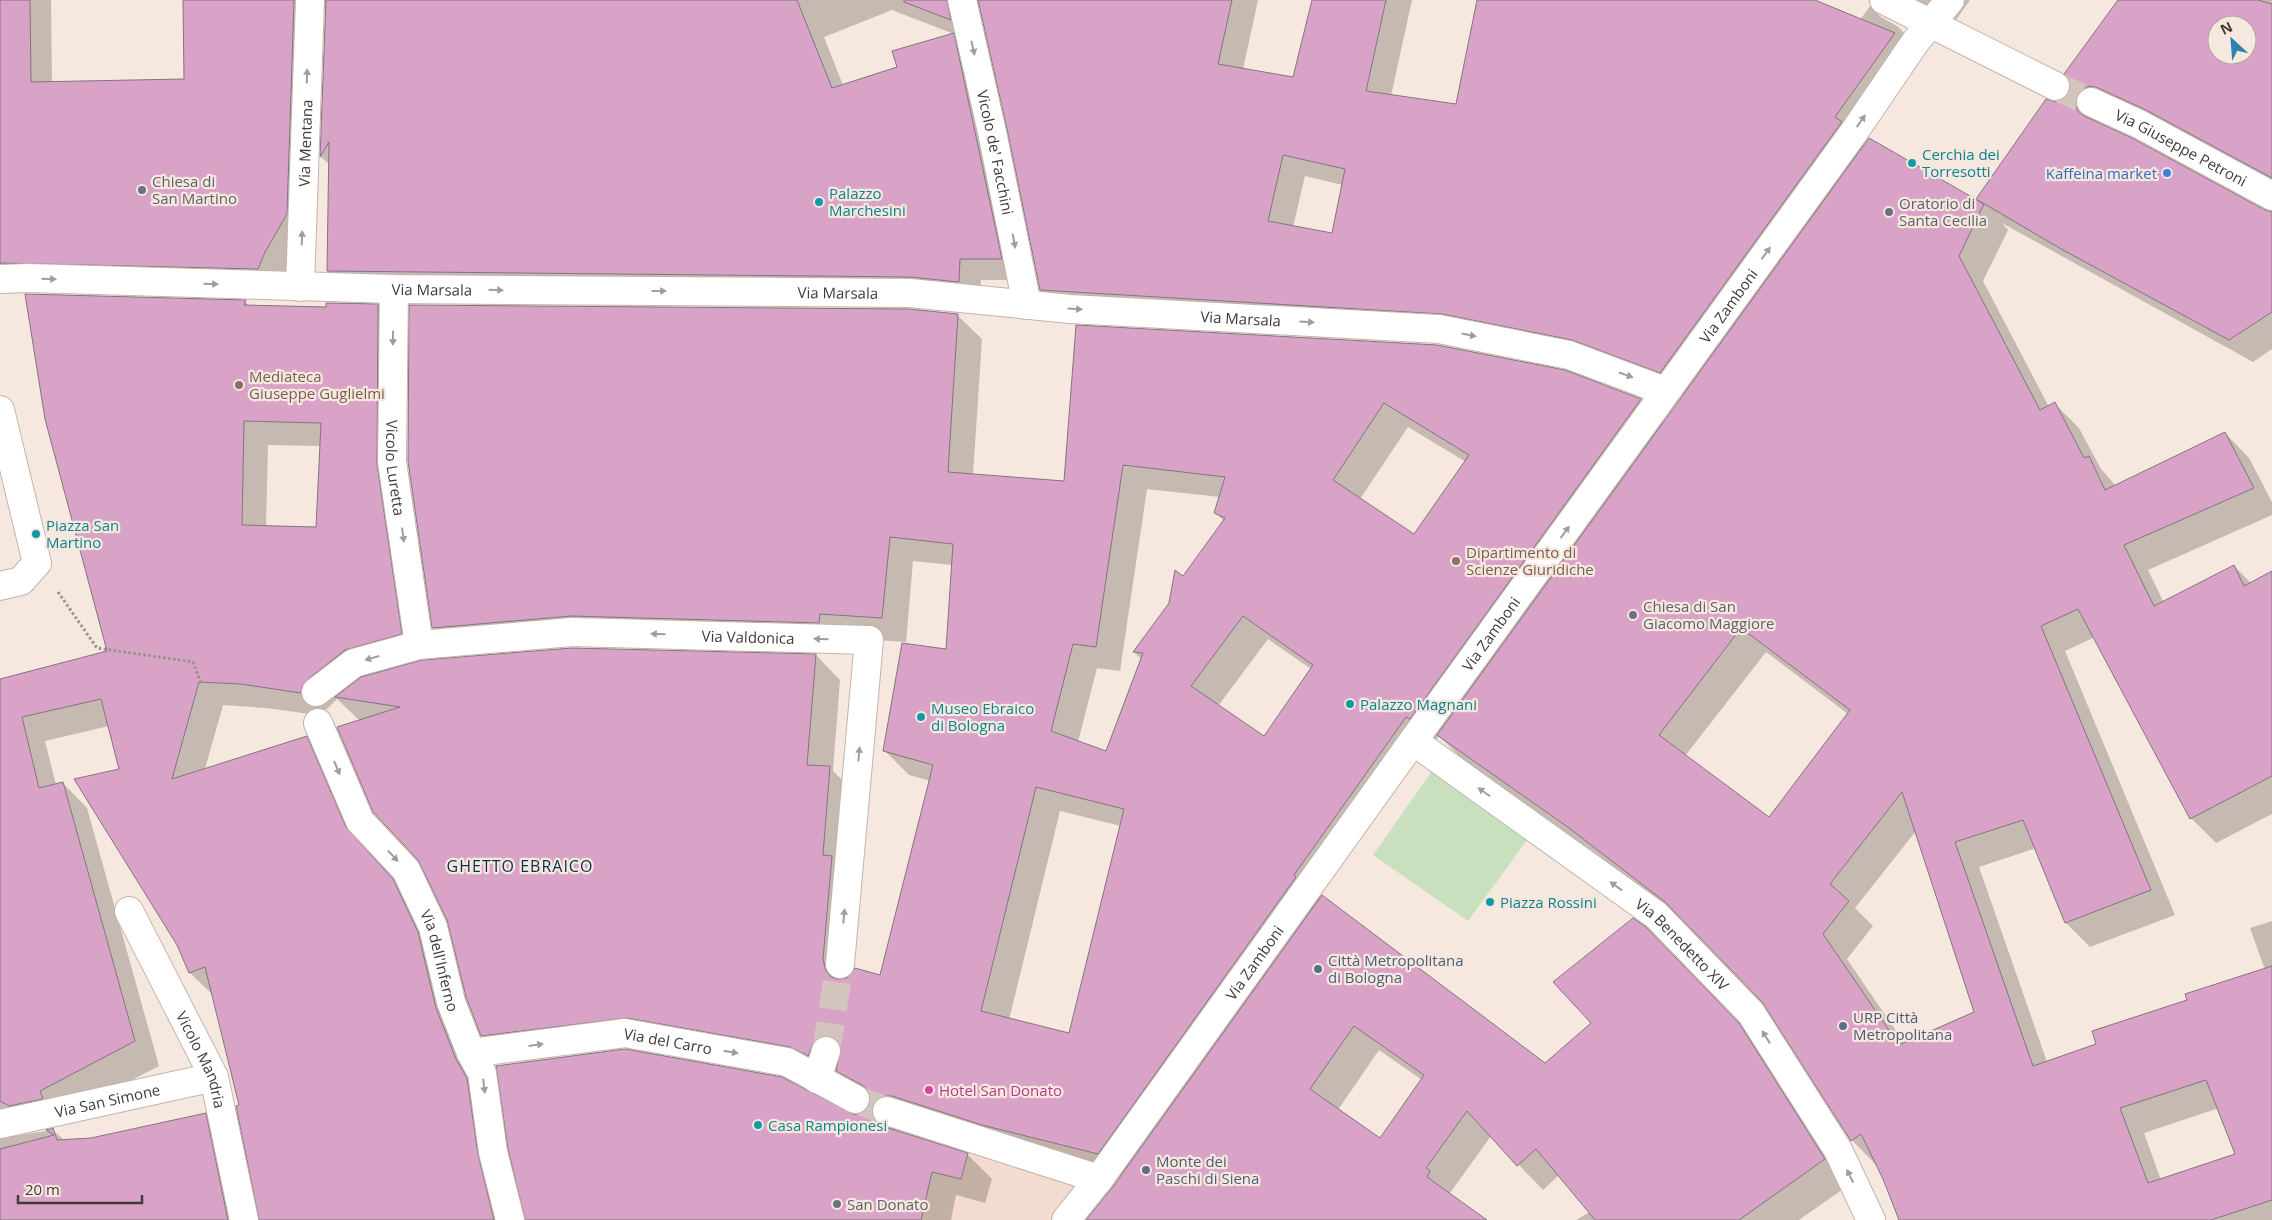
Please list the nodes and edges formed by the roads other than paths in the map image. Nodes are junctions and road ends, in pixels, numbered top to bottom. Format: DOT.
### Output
graph roads {
  1 [pos="310,0"];
  2 [pos="962,0"];
  3 [pos="1884,0"];
  4 [pos="1950,0"];
  5 [pos="1930,23"];
  6 [pos="2055,86"];
  7 [pos="2091,102"];
  8 [pos="2272,196"];
  9 [pos="0,279"];
  10 [pos="300,287"];
  11 [pos="394,289"];
  12 [pos="1027,305"];
  13 [pos="1665,391"];
  14 [pos="0,410"];
  15 [pos="0,586"];
  16 [pos="418,645"];
  17 [pos="316,692"];
  18 [pos="318,723"];
  19 [pos="1413,741"];
  20 [pos="128,912"];
  21 [pos="840,964"];
  22 [pos="826,1051"];
  23 [pos="471,1053"];
  24 [pos="214,1077"];
  25 [pos="817,1079"];
  26 [pos="855,1099"];
  27 [pos="888,1111"];
  28 [pos="0,1124"];
  29 [pos="1099,1179"];
  30 [pos="244,1220"];
  31 [pos="510,1220"];
  32 [pos="1066,1220"];
  33 [pos="1871,1220"];
  10 -- 1 [label="street, Via Mentana, one-way"];
  2 -- 12 [label="street, Vicolo de' Facchini, one-way"];
  3 -- 5 [label="street"];
  4 -- 5 [label="street, Via Zamboni"];
  5 -- 6 [label="street"];
  13 -- 5 [label="street, Via Zamboni, one-way"];
  7 -- 8 [label="street, Via Giuseppe Petroni"];
  9 -- 10 [label="street, Via Marsala, one-way"];
  10 -- 11 [label="street, Via Marsala"];
  11 -- 12 [label="street, Via Marsala, one-way"];
  11 -- 16 [label="street, Vicolo Luretta, one-way"];
  12 -- 13 [label="street, Via Marsala, one-way"];
  19 -- 13 [label="street, Via Zamboni, one-way"];
  14 -- 15 [label="street"];
  16 -- 17 [label="street, Via Valdonica, one-way"];
  21 -- 16 [label="street, Via Valdonica, one-way"];
  18 -- 23 [label="street, Via dell'Inferno, one-way"];
  19 -- 29 [label="street, Via Zamboni"];
  33 -- 19 [label="street, Via Benedetto XIV, one-way"];
  20 -- 24 [label="street, Vicolo Mandria"];
  22 -- 25 [label="street"];
  23 -- 25 [label="street, Via del Carro, one-way"];
  23 -- 31 [label="street, Via dell'Inferno, one-way"];
  24 -- 28 [label="street, Via San Simone"];
  24 -- 30 [label="street, Vicolo Mandria"];
  25 -- 26 [label="street, Via del Carro"];
  27 -- 29 [label="street"];
  29 -- 32 [label="street, Via Zamboni"];
}
